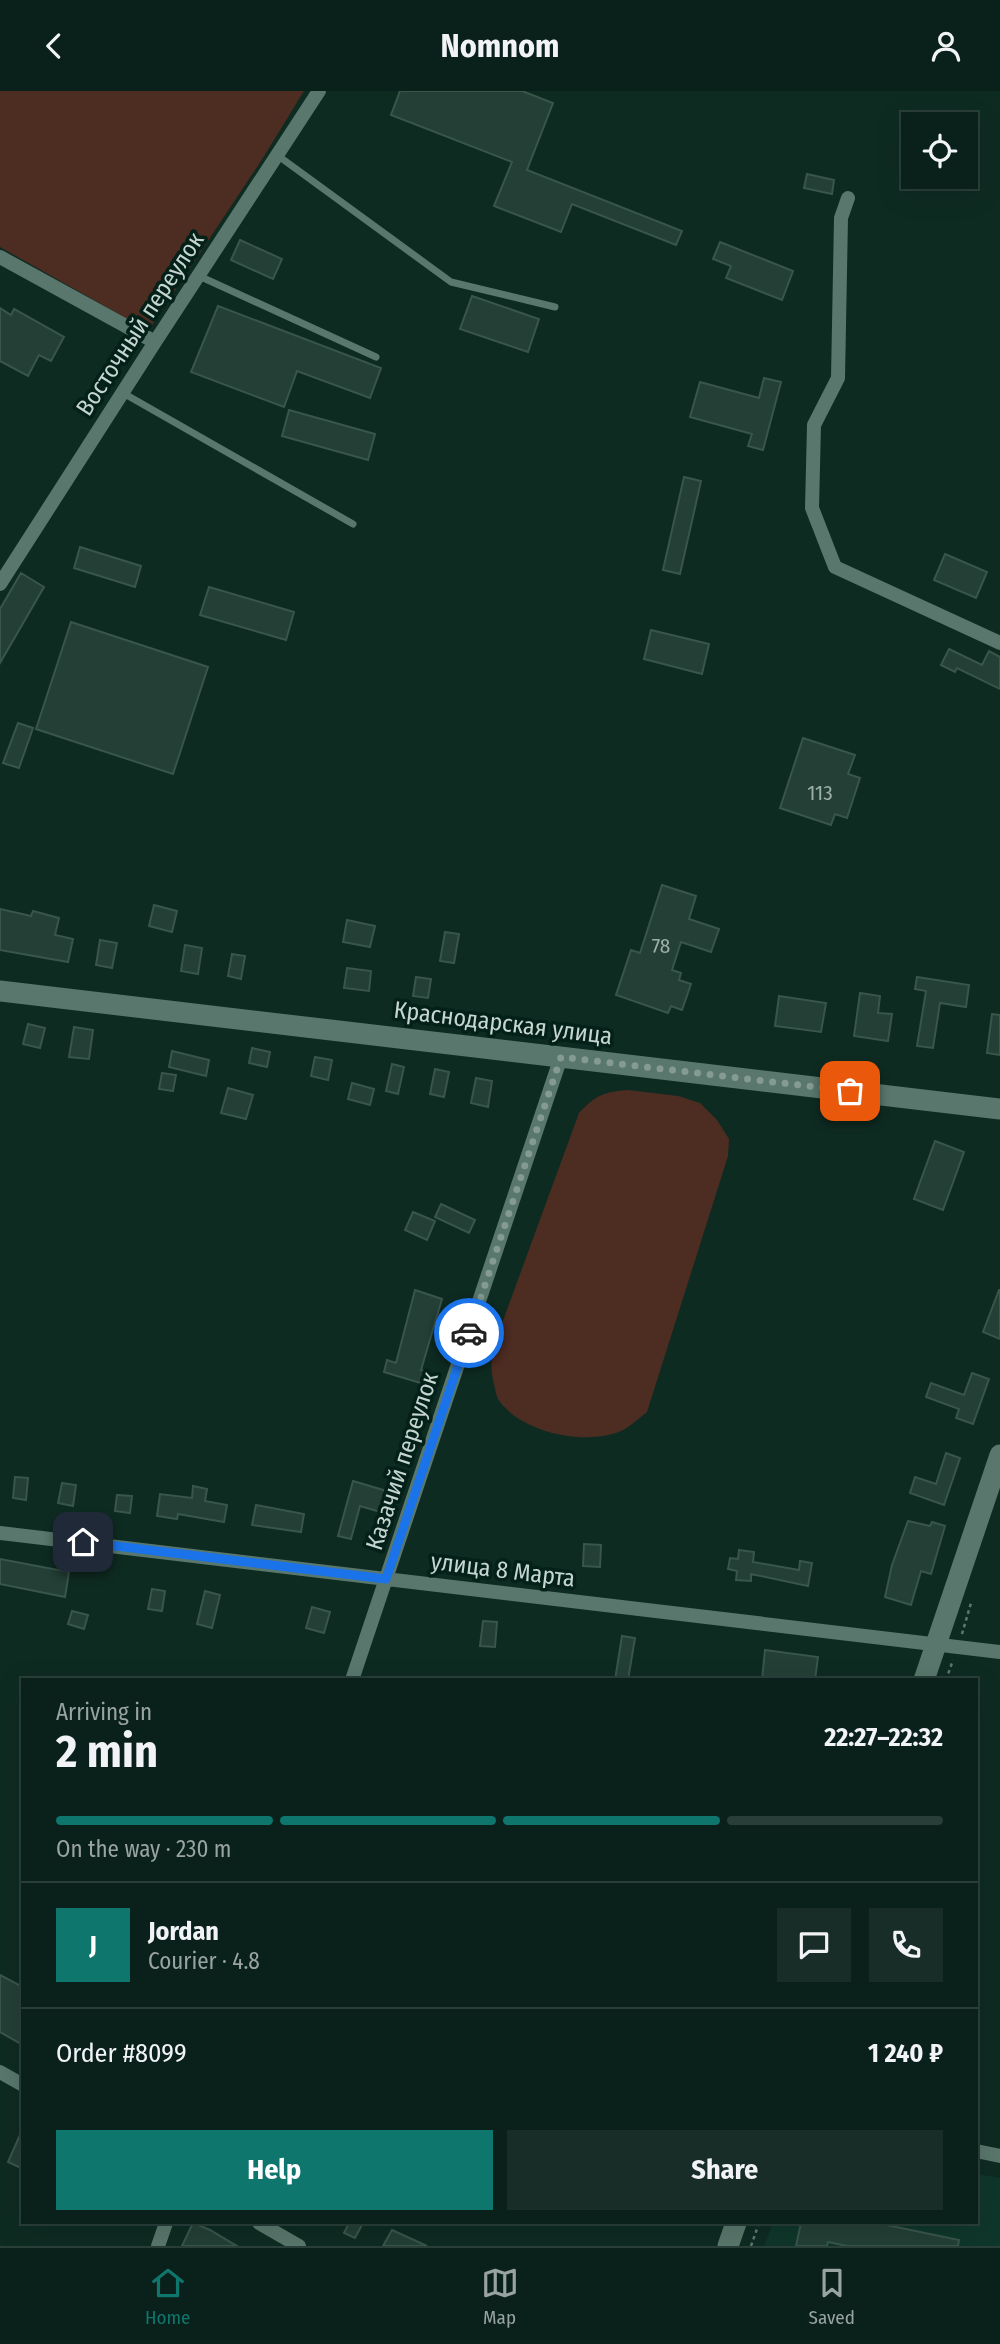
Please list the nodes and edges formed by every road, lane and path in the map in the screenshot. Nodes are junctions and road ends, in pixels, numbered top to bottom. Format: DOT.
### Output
graph roads {
  1 [pos="319,91"];
  2 [pos="277,155"];
  3 [pos="848,198"];
  4 [pos="0,257"];
  5 [pos="198,276"];
  6 [pos="555,307"];
  7 [pos="155,342"];
  8 [pos="376,357"];
  9 [pos="122,392"];
  10 [pos="353,524"];
  11 [pos="4,568"];
  12 [pos="0,584"];
  13 [pos="1000,643"];
  14 [pos="0,991"];
  15 [pos="561,1057"];
  16 [pos="1000,1109"];
  17 [pos="1000,1455"];
  18 [pos="0,1532"];
  19 [pos="386,1579"];
  20 [pos="973,1597"];
  21 [pos="936,1644"];
  22 [pos="958,1646"];
  23 [pos="1000,1651"];
  24 [pos="353,1678"];
  25 [pos="925,1678"];
  26 [pos="947,1678"];
  27 [pos="0,2072"];
  28 [pos="21,2084"];
  29 [pos="978,2151"];
  30 [pos="1000,2156"];
  31 [pos="166,2224"];
  32 [pos="261,2224"];
  33 [pos="736,2224"];
  34 [pos="759,2224"];
  35 [pos="158,2246"];
  36 [pos="299,2246"];
  37 [pos="728,2246"];
  38 [pos="751,2246"];
  1 -- 2 [label="street, Восточный переулок"];
  2 -- 5 [label="street, Восточный переулок"];
  2 -- 6 [label="lane"];
  3 -- 13 [label="street"];
  4 -- 7 [label="street"];
  5 -- 7 [label="street, Восточный переулок"];
  5 -- 8 [label="lane"];
  7 -- 9 [label="street, Восточный переулок"];
  9 -- 10 [label="lane"];
  9 -- 11 [label="street, Восточный переулок"];
  11 -- 12 [label="street, Восточный переулок"];
  14 -- 15 [label="street, Краснодарская улица"];
  15 -- 16 [label="street, Краснодарская улица"];
  15 -- 19 [label="street, Казачий переулок"];
  17 -- 21 [label="street"];
  18 -- 19 [label="street, улица 8 Марта"];
  19 -- 21 [label="street, улица 8 Марта"];
  19 -- 24 [label="street, Казачий переулок"];
  20 -- 22 [label="path"];
  21 -- 22 [label="street, улица 8 Марта"];
  21 -- 25 [label="street"];
  22 -- 23 [label="street, улица 8 Марта"];
  22 -- 26 [label="path"];
  27 -- 28 [label="street"];
  29 -- 30 [label="street"];
  31 -- 35 [label="street"];
  32 -- 36 [label="street"];
  33 -- 37 [label="street"];
  34 -- 38 [label="path"];
}
